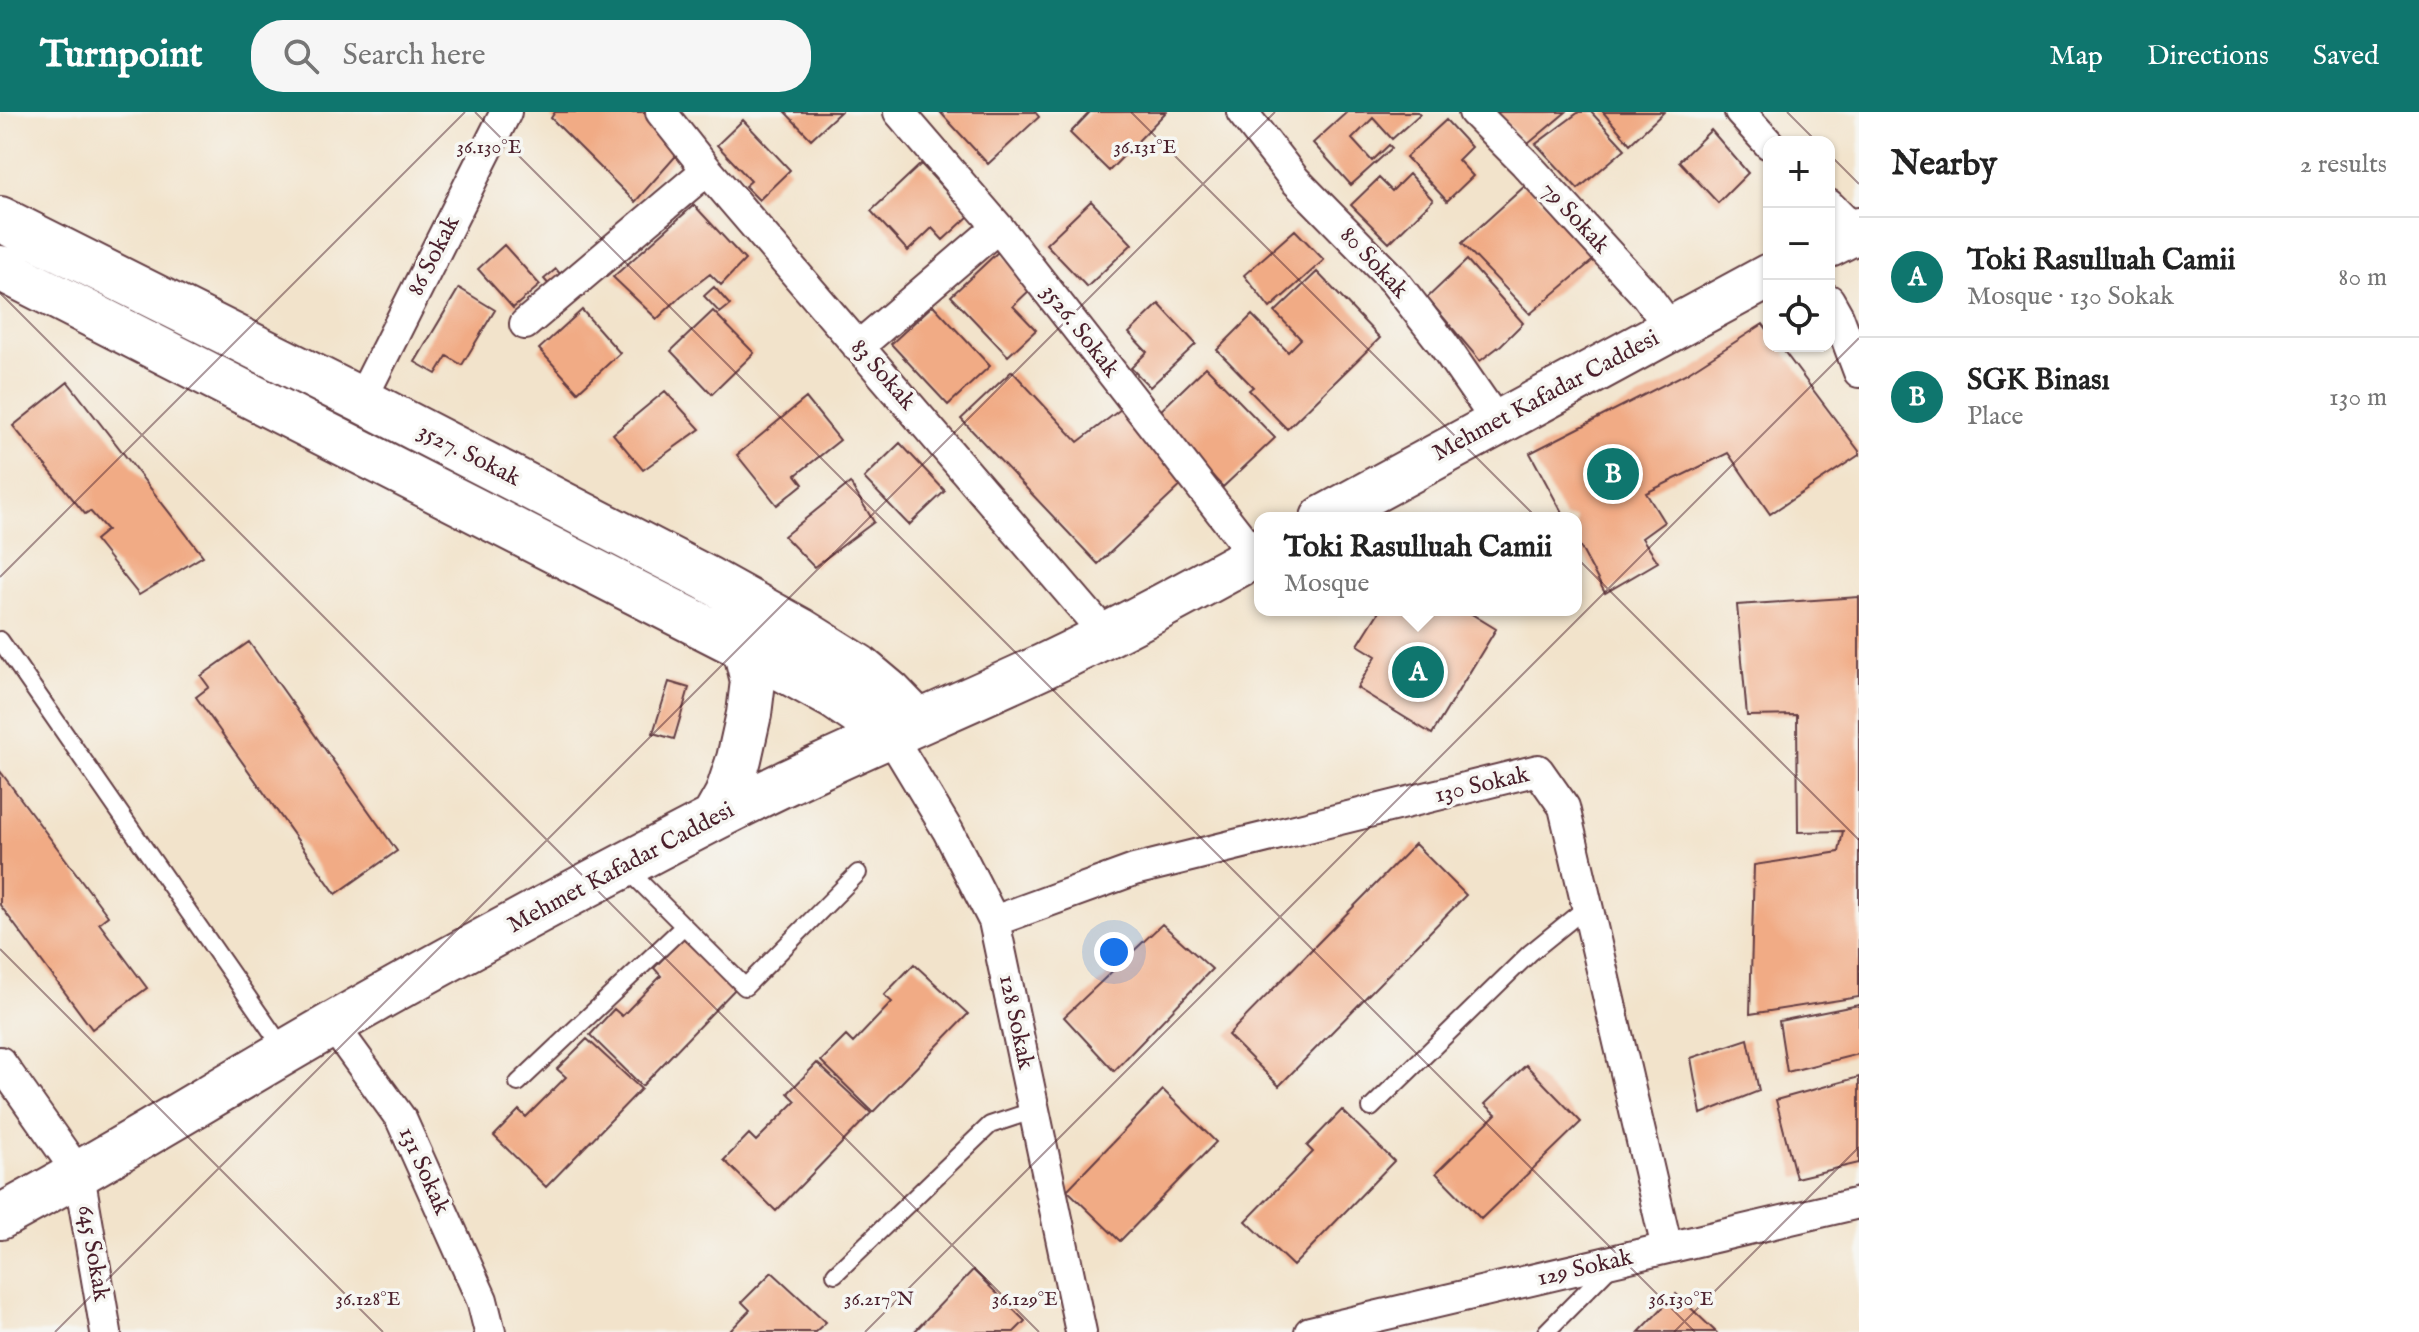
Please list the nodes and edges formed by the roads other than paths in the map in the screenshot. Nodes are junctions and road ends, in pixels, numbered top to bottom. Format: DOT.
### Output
graph roads {
  1 [pos="506,112"];
  2 [pos="661,112"];
  3 [pos="899,112"];
  4 [pos="1242,112"];
  5 [pos="1474,112"];
  6 [pos="1740,112"];
  7 [pos="1763,137"];
  8 [pos="707,170"];
  9 [pos="0,219"];
  10 [pos="998,227"];
  11 [pos="0,268"];
  12 [pos="1763,279"];
  13 [pos="1835,311"];
  14 [pos="525,324"];
  15 [pos="1671,329"];
  16 [pos="858,347"];
  17 [pos="1859,372"];
  18 [pos="361,400"];
  19 [pos="1497,422"];
  20 [pos="340,442"];
  21 [pos="1334,512"];
  22 [pos="1254,549"];
  23 [pos="1254,556"];
  24 [pos="1106,635"];
  25 [pos="0,640"];
  26 [pos="745,648"];
  27 [pos="904,728"];
  28 [pos="714,818"];
  29 [pos="624,866"];
  30 [pos="858,873"];
  31 [pos="1588,906"];
  32 [pos="994,921"];
  33 [pos="684,926"];
  34 [pos="332,1024"];
  35 [pos="286,1052"];
  36 [pos="0,1062"];
  37 [pos="518,1083"];
  38 [pos="1371,1108"];
  39 [pos="1035,1110"];
  40 [pos="79,1174"];
  41 [pos="1859,1203"];
  42 [pos="0,1217"];
  43 [pos="1667,1248"];
  44 [pos="1616,1261"];
  45 [pos="835,1274"];
  46 [pos="106,1332"];
  47 [pos="490,1332"];
  48 [pos="1081,1332"];
  49 [pos="1310,1332"];
  50 [pos="1546,1332"];
  1 -- 18 [label="street, 86 Sokak"];
  2 -- 8 [label="street, 83 Sokak"];
  3 -- 10 [label="street, 3526. Sokak"];
  4 -- 19 [label="street, 80 Sokak"];
  5 -- 15 [label="street, 79 Sokak"];
  6 -- 7 [label="street"];
  8 -- 14 [label="street"];
  8 -- 16 [label="street, 83 Sokak"];
  9 -- 18 [label="street, 3527. Sokak"];
  10 -- 16 [label="street"];
  10 -- 22 [label="street, 3526. Sokak"];
  11 -- 20 [label="street, 3527. Sokak"];
  12 -- 15 [label="street, Mehmet Kafadar Caddesi"];
  13 -- 17 [label="street"];
  15 -- 19 [label="street, Mehmet Kafadar Caddesi"];
  16 -- 24 [label="street, 83 Sokak"];
  18 -- 20 [label="street"];
  18 -- 27 [label="street, 3527. Sokak"];
  19 -- 21 [label="street, Mehmet Kafadar Caddesi"];
  20 -- 26 [label="street, 3527. Sokak"];
  23 -- 24 [label="street, Mehmet Kafadar Caddesi"];
  24 -- 27 [label="street, Mehmet Kafadar Caddesi"];
  25 -- 35 [label="lane"];
  26 -- 27 [label="street, 3527. Sokak"];
  26 -- 28 [label="street"];
  27 -- 28 [label="street, Mehmet Kafadar Caddesi"];
  27 -- 32 [label="street, 128 Sokak"];
  28 -- 29 [label="street, Mehmet Kafadar Caddesi"];
  29 -- 33 [label="lane"];
  29 -- 34 [label="street, Mehmet Kafadar Caddesi"];
  30 -- 33 [label="lane"];
  31 -- 32 [label="street, 130 Sokak"];
  31 -- 38 [label="lane"];
  31 -- 43 [label="street, 130 Sokak"];
  32 -- 39 [label="street, 128 Sokak"];
  33 -- 37 [label="lane"];
  34 -- 35 [label="street, Mehmet Kafadar Caddesi"];
  34 -- 47 [label="street, 131 Sokak"];
  35 -- 40 [label="street, Mehmet Kafadar Caddesi"];
  36 -- 40 [label="street"];
  39 -- 45 [label="lane"];
  39 -- 48 [label="street, 128 Sokak"];
  40 -- 42 [label="street, Mehmet Kafadar Caddesi"];
  40 -- 46 [label="street, 645 Sokak"];
  41 -- 43 [label="street, 129 Sokak"];
  43 -- 44 [label="street, 129 Sokak"];
  44 -- 49 [label="street, 129 Sokak"];
  44 -- 50 [label="lane"];
}
